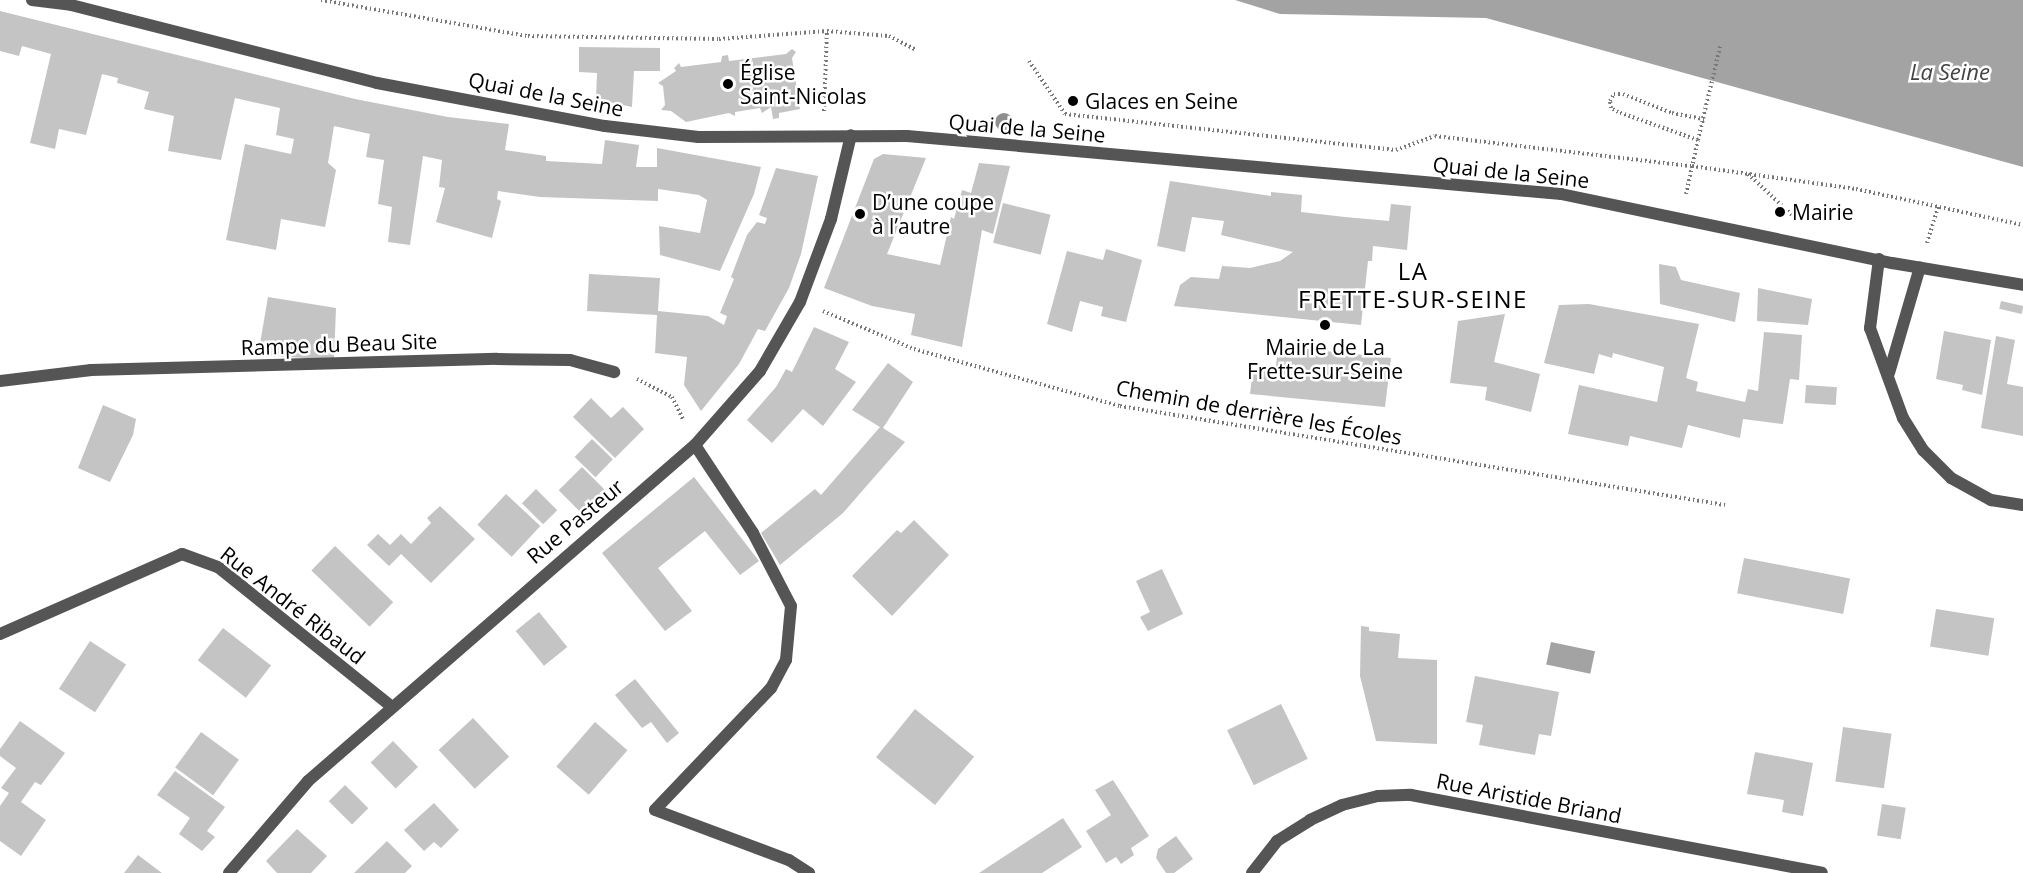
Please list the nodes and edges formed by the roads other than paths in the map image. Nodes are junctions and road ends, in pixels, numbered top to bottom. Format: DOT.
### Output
graph roads {
  1 [pos="32,0"];
  2 [pos="851,135"];
  3 [pos="1879,260"];
  4 [pos="1920,267"];
  5 [pos="2023,285"];
  6 [pos="614,372"];
  7 [pos="1890,373"];
  8 [pos="0,381"];
  9 [pos="695,445"];
  10 [pos="2023,505"];
  11 [pos="0,634"];
  12 [pos="391,706"];
  13 [pos="229,873"];
  14 [pos="809,873"];
  15 [pos="1252,873"];
  16 [pos="1822,873"];
  1 -- 2 [label="street, Quai de la Seine"];
  2 -- 3 [label="street, Quai de la Seine"];
  2 -- 9 [label="street, Rue Pasteur"];
  3 -- 4 [label="street, Quai de la Seine"];
  3 -- 7 [label="street"];
  4 -- 5 [label="street, Quai de la Seine"];
  4 -- 7 [label="street"];
  6 -- 8 [label="street, Rampe du Beau Site"];
  7 -- 10 [label="street"];
  9 -- 12 [label="street, Rue Pasteur"];
  9 -- 14 [label="street"];
  11 -- 12 [label="street, Rue André Ribaud"];
  12 -- 13 [label="street, Rue Pasteur"];
  15 -- 16 [label="street, Rue Aristide Briand"];
}
